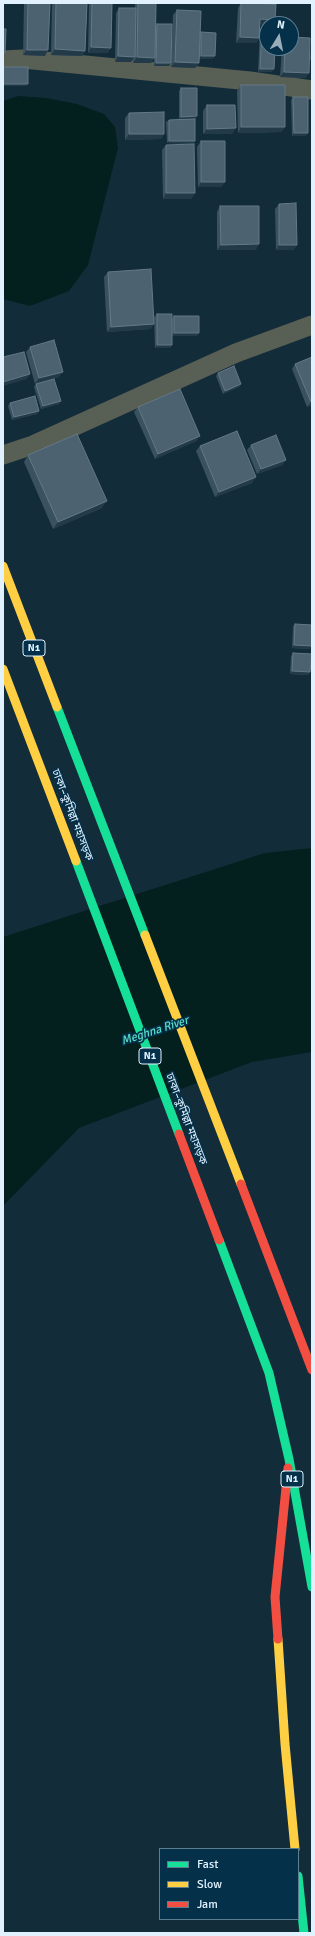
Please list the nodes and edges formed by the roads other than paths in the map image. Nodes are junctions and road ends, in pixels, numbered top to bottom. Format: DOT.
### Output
graph roads {
  1 [pos="3,60"];
  2 [pos="312,90"];
  3 [pos="312,325"];
  4 [pos="3,455"];
  5 [pos="3,566"];
  6 [pos="3,669"];
  7 [pos="312,1370"];
  8 [pos="289,1459"];
  9 [pos="312,1587"];
  10 [pos="295,1848"];
  11 [pos="299,1886"];
  12 [pos="304,1933"];
  1 -- 2 [label="street"];
  3 -- 4 [label="street"];
  5 -- 7 [label="main road, N1"];
  6 -- 8 [label="main road, ঢাকা–কুমিল্লা মহাসড়ক / N1"];
  8 -- 9 [label="main road, ঢাকা–কুমিল্লা মহাসড়ক / N1"];
  8 -- 10 [label="main road"];
  11 -- 12 [label="main road"];
}
